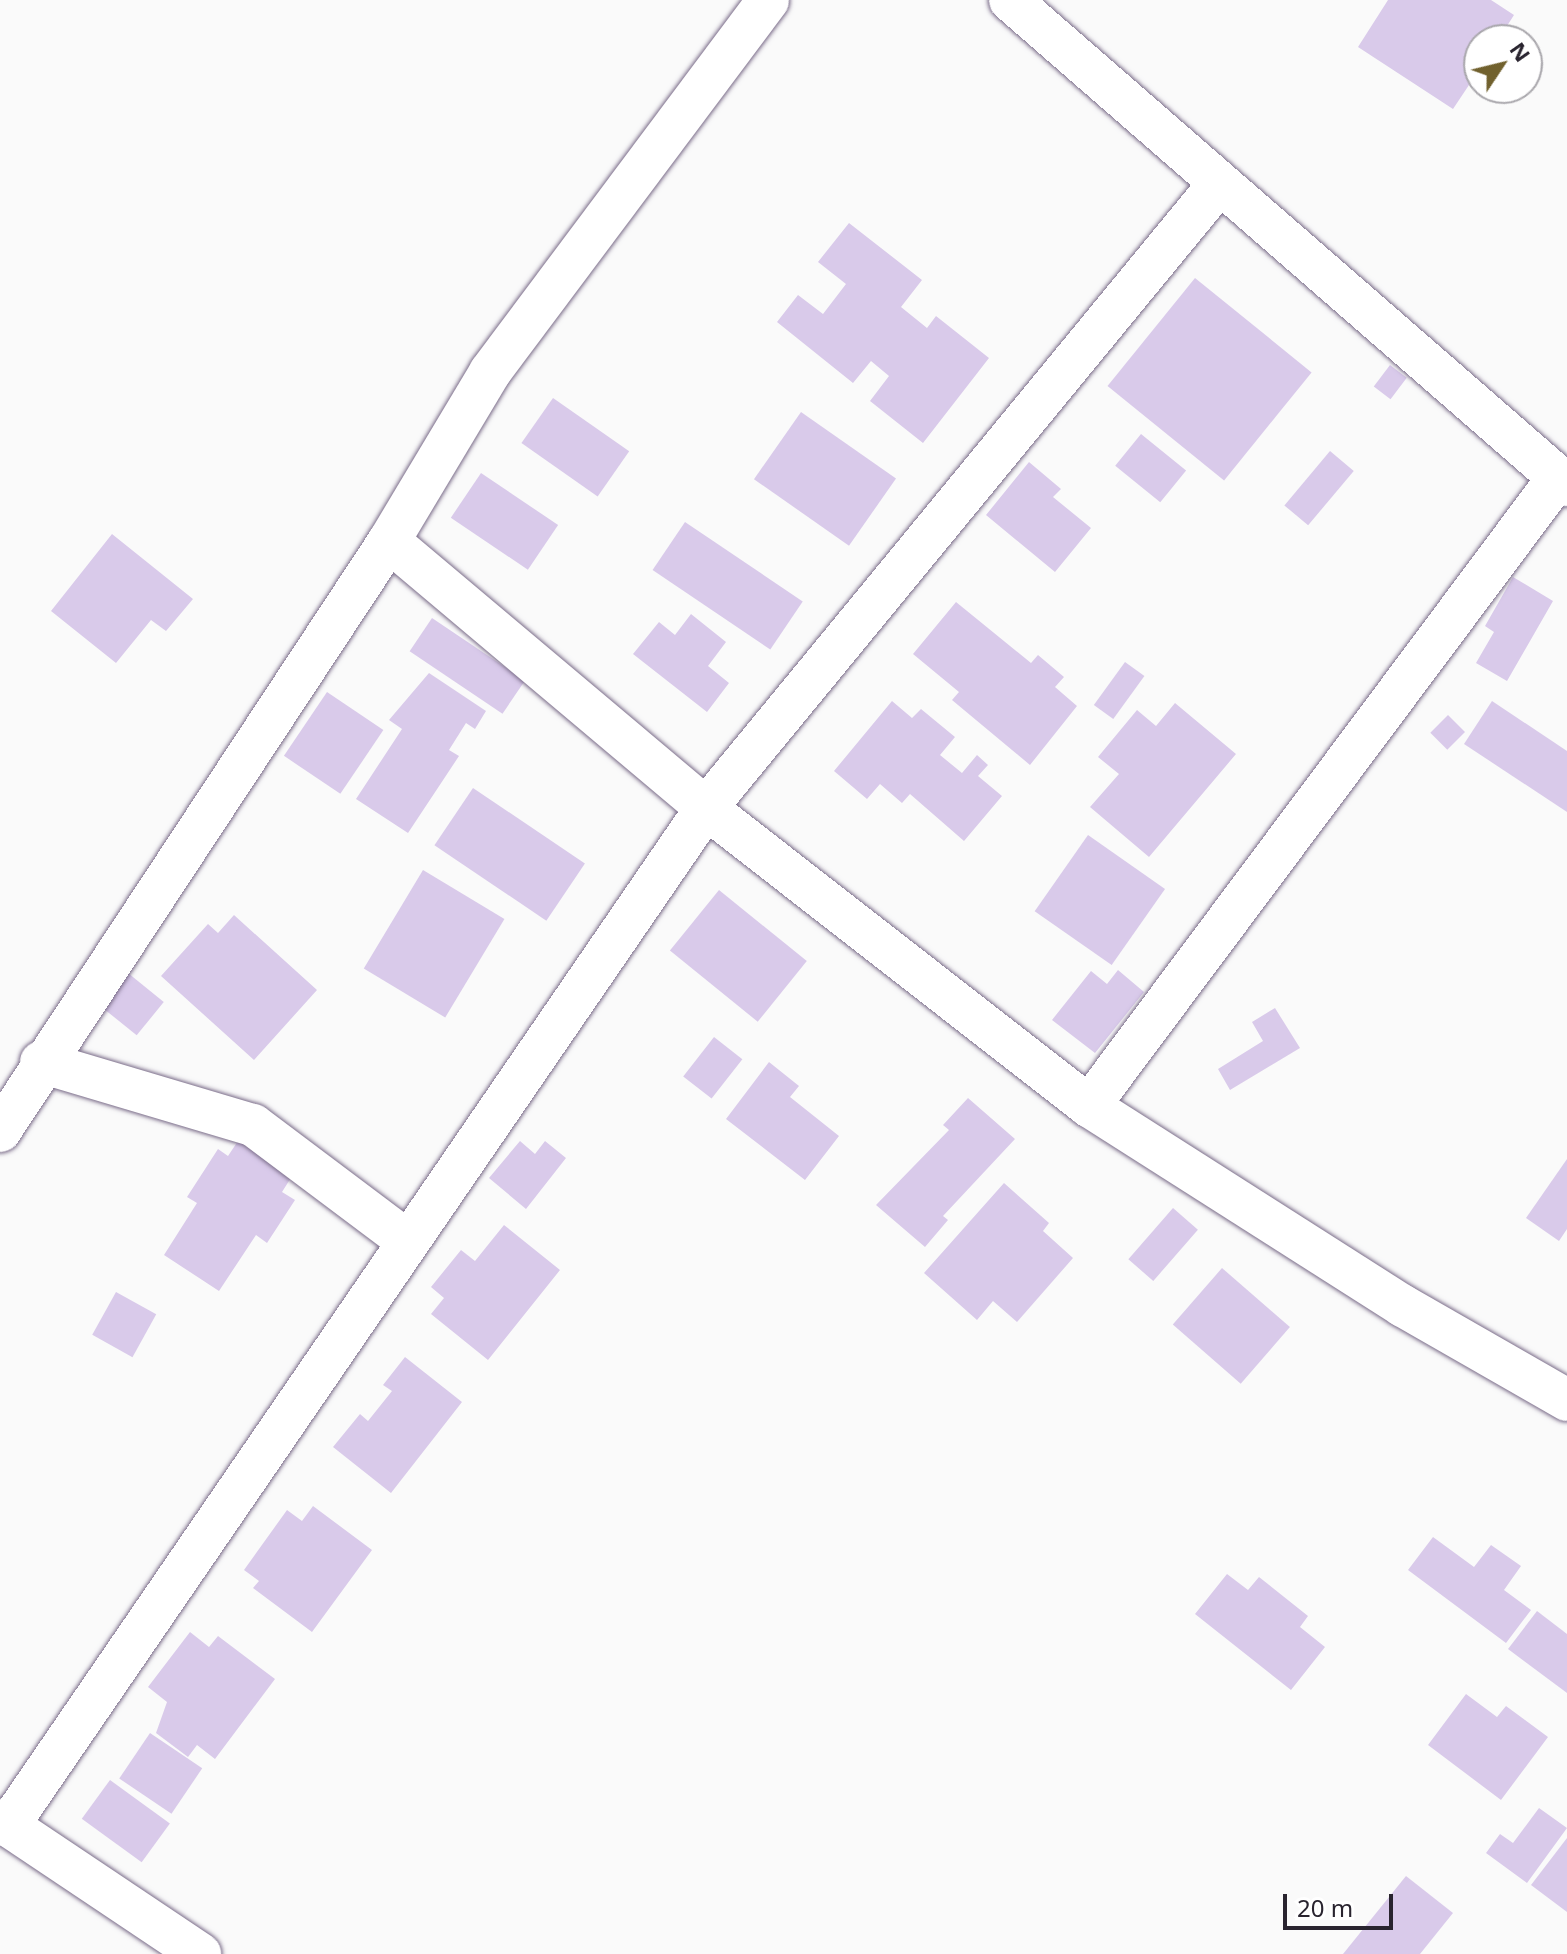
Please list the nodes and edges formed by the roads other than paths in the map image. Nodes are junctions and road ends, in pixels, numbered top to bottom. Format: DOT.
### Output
graph roads {
  1 [pos="768,0"];
  2 [pos="1029,7"];
  3 [pos="1219,184"];
  4 [pos="1563,482"];
  5 [pos="389,541"];
  6 [pos="706,808"];
  7 [pos="41,1062"];
  8 [pos="1089,1106"];
  9 [pos="0,1131"];
  10 [pos="405,1239"];
  11 [pos="1567,1400"];
  12 [pos="4,1823"];
  13 [pos="200,1954"];
  1 -- 5 [label="street"];
  2 -- 3 [label="street"];
  3 -- 4 [label="street"];
  3 -- 6 [label="street"];
  4 -- 8 [label="street"];
  5 -- 6 [label="street"];
  5 -- 7 [label="street"];
  6 -- 8 [label="street"];
  6 -- 10 [label="street"];
  7 -- 9 [label="street"];
  7 -- 10 [label="street"];
  8 -- 11 [label="street"];
  10 -- 12 [label="street"];
  12 -- 13 [label="street"];
}
